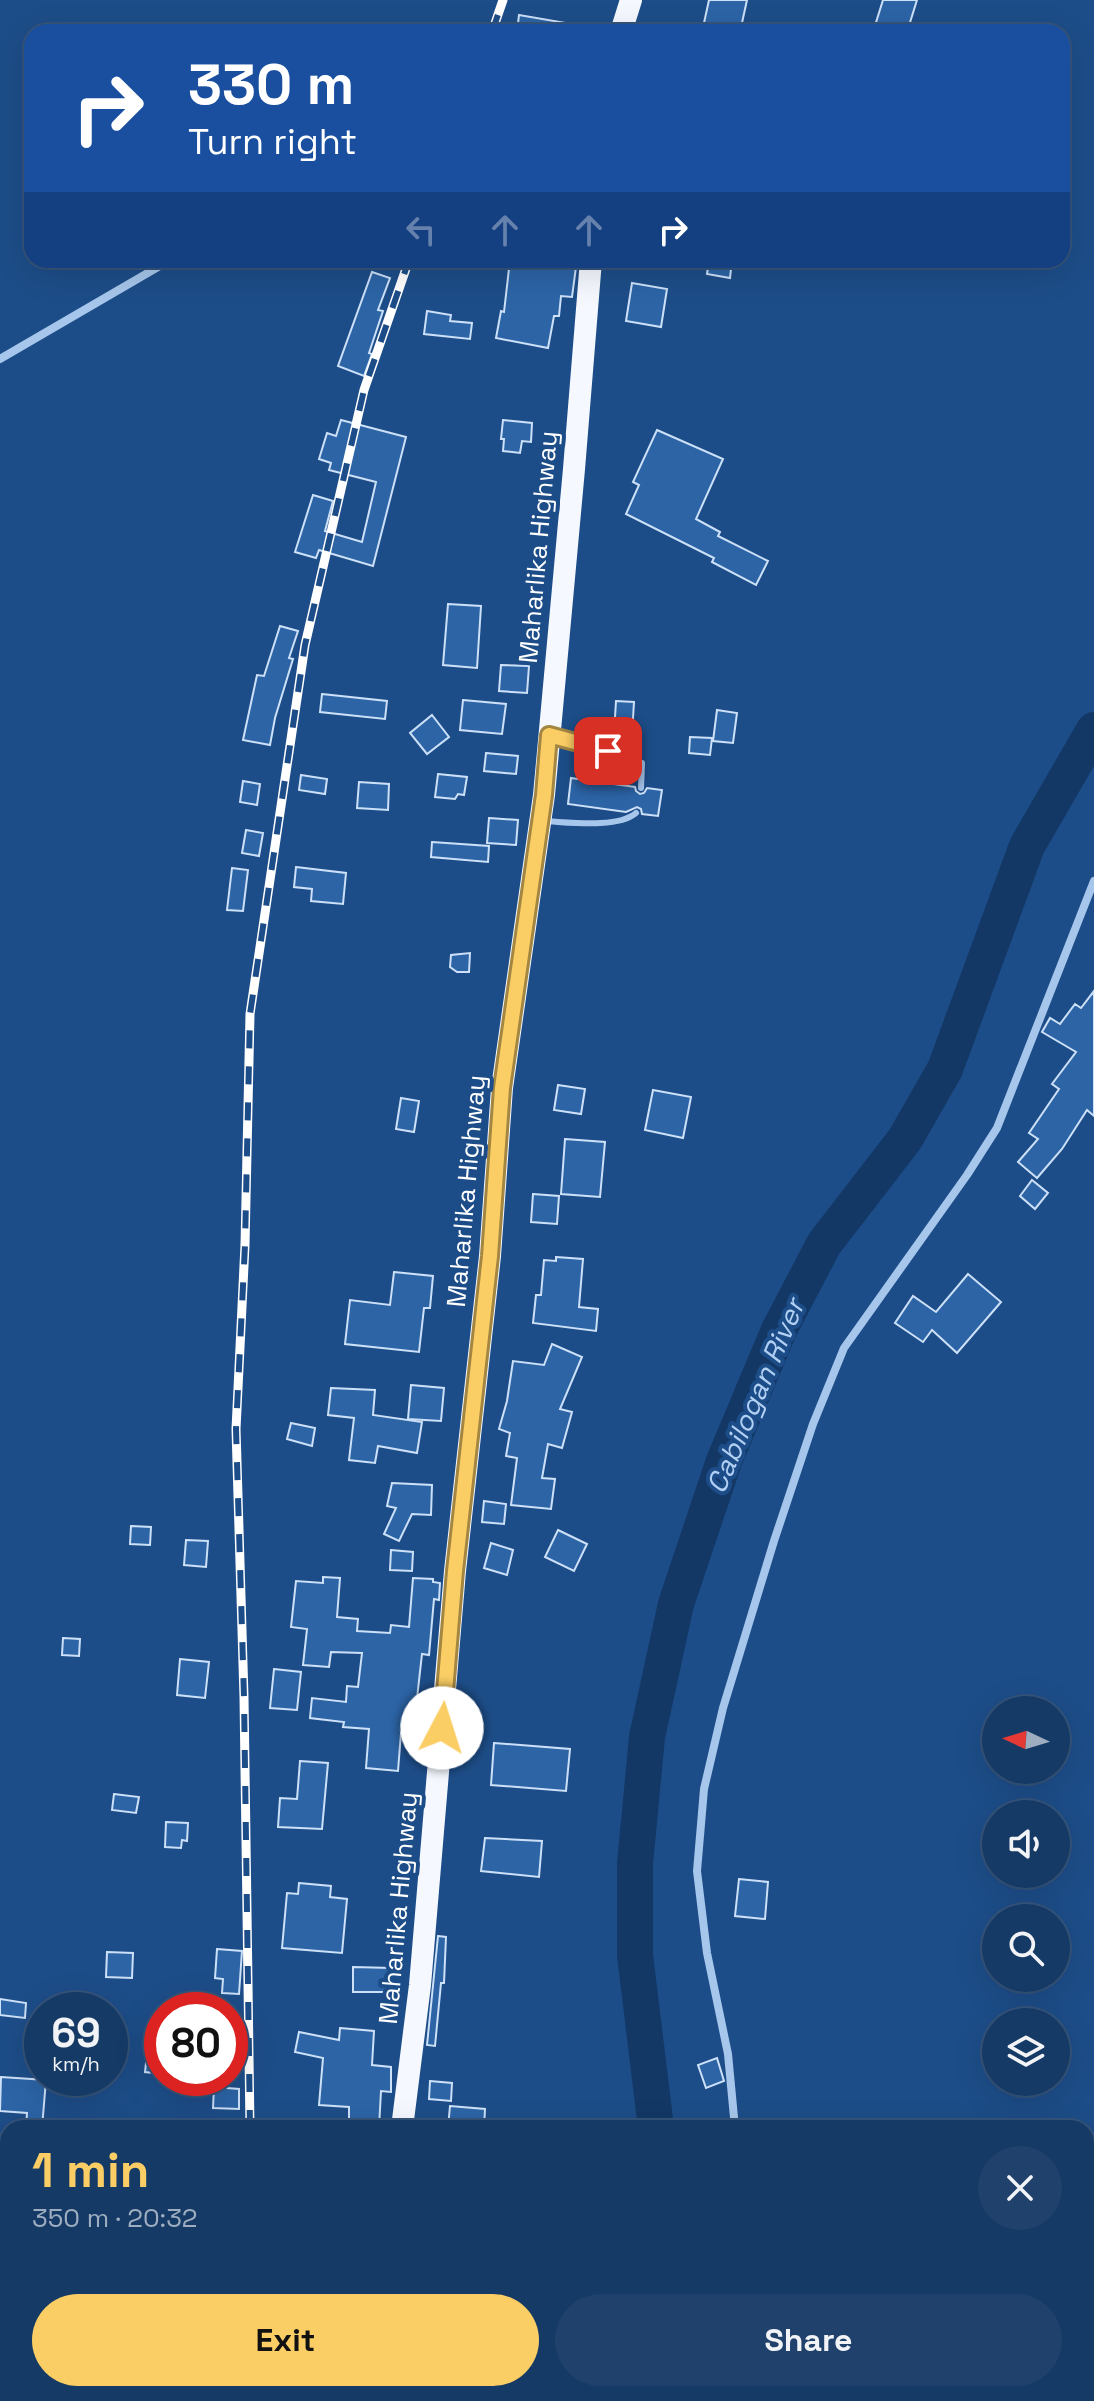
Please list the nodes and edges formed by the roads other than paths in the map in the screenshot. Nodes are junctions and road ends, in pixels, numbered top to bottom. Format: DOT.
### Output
graph roads {
  1 [pos="631,0"];
  2 [pos="624,24"];
  3 [pos="156,268"];
  4 [pos="590,268"];
  5 [pos="0,359"];
  6 [pos="549,735"];
  7 [pos="641,788"];
  8 [pos="636,813"];
  9 [pos="540,821"];
  10 [pos="1094,881"];
  11 [pos="403,2120"];
  12 [pos="734,2120"];
  1 -- 2 [label="highway"];
  3 -- 5 [label="street"];
  4 -- 6 [label="highway, Maharlika Highway"];
  6 -- 7 [label="lane"];
  6 -- 9 [label="highway, Maharlika Highway"];
  8 -- 9 [label="lane"];
  9 -- 11 [label="highway, Maharlika Highway"];
  10 -- 12 [label="street"];
}
